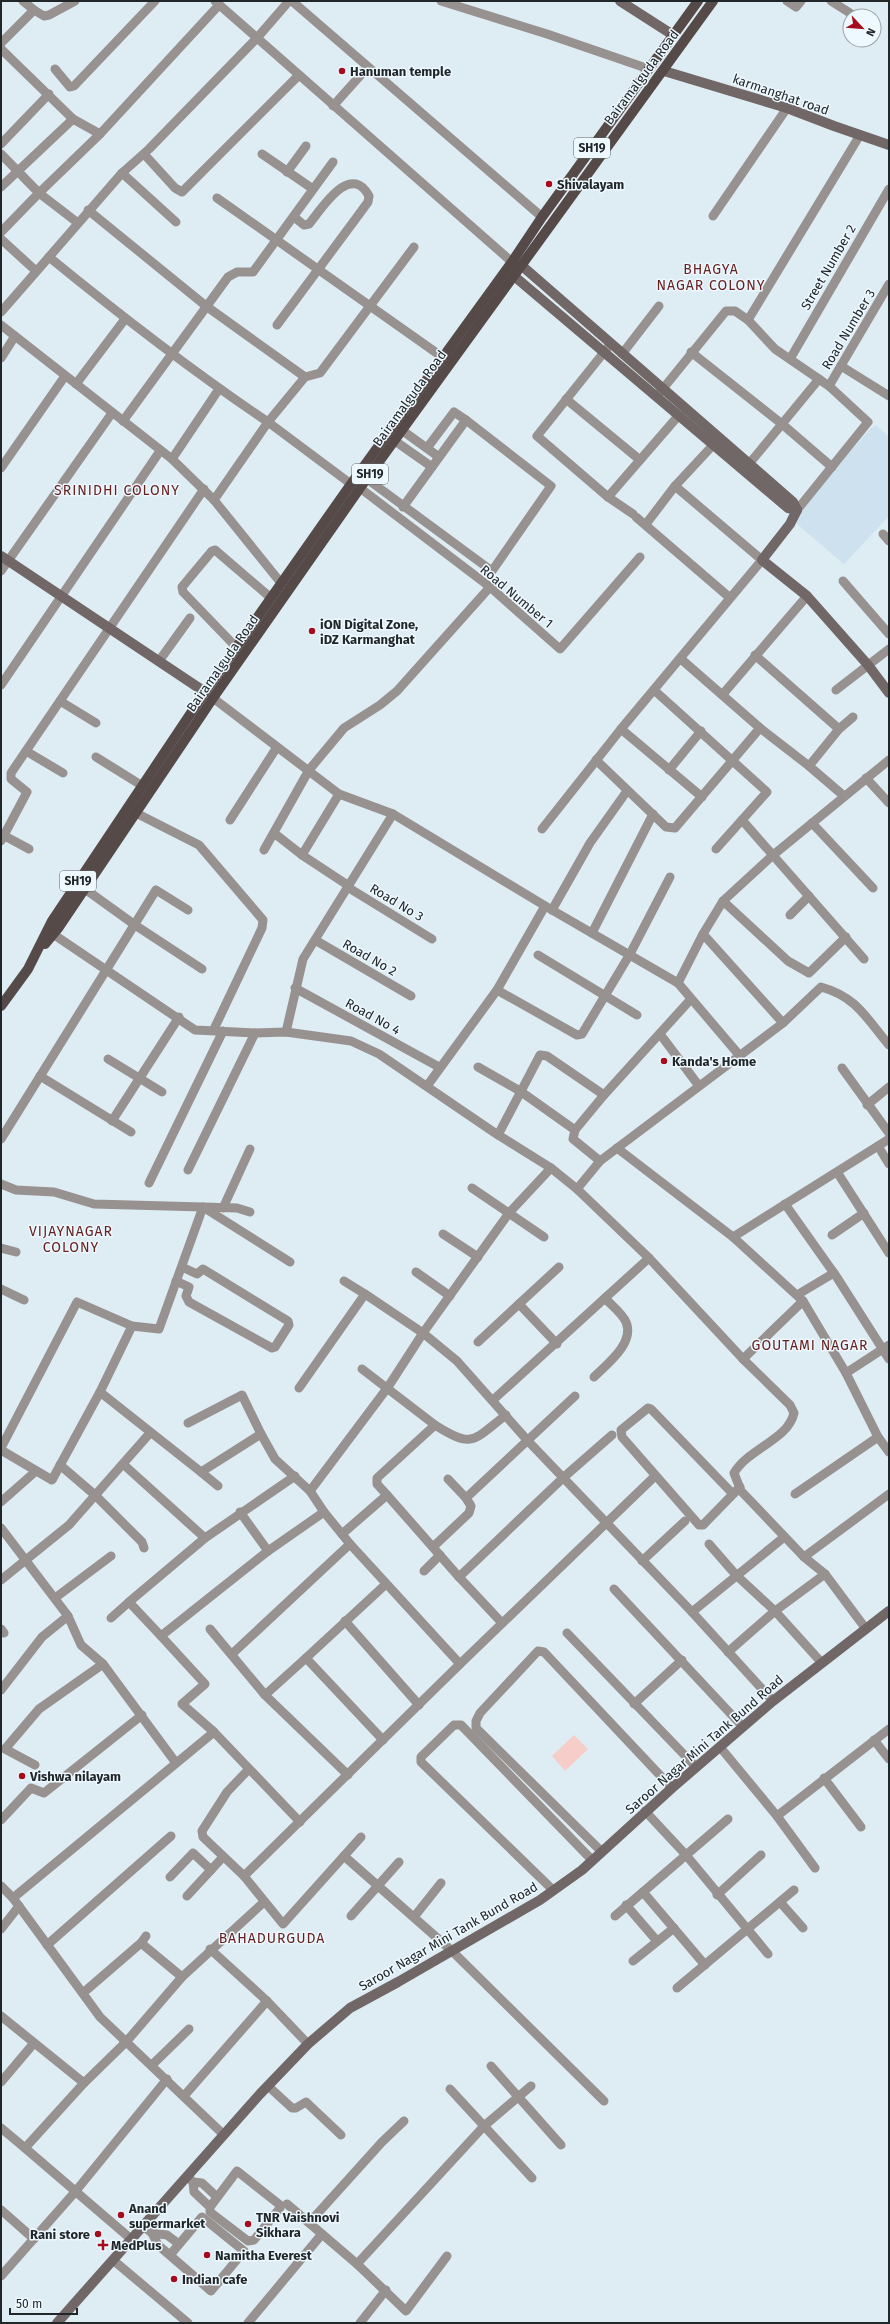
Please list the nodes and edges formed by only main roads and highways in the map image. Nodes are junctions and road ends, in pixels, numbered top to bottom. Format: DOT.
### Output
graph roads {
  1 [pos="620,1"];
  2 [pos="698,1"];
  3 [pos="713,1"];
  4 [pos="673,35"];
  5 [pos="664,71"];
  6 [pos="889,144"];
  7 [pos="574,173"];
  8 [pos="583,180"];
  9 [pos="517,264"];
  10 [pos="514,276"];
  11 [pos="607,348"];
  12 [pos="660,393"];
  13 [pos="355,486"];
  14 [pos="797,510"];
  15 [pos="4,559"];
  16 [pos="889,693"];
  17 [pos="209,695"];
  18 [pos="37,953"];
  19 [pos="1,1006"];
  20 [pos="889,1611"];
  21 [pos="57,2323"];
  1 -- 4 [label="main road"];
  2 -- 4 [label="main road, Bairamalguda Road / SH19"];
  3 -- 5 [label="main road, Bairamalguda Road / SH19"];
  4 -- 7 [label="main road, Bairamalguda Road / SH19"];
  5 -- 6 [label="main road, karmanghat road"];
  5 -- 8 [label="main road, Bairamalguda Road / SH19"];
  7 -- 8 [label="main road"];
  7 -- 9 [label="main road, Bairamalguda Road / SH19"];
  8 -- 9 [label="main road, Bairamalguda Road / SH19"];
  9 -- 10 [label="main road, Bairamalguda Road / SH19"];
  9 -- 11 [label="main road"];
  9 -- 13 [label="main road, Bairamalguda Road / SH19"];
  10 -- 11 [label="main road"];
  10 -- 13 [label="main road, Bairamalguda Road / SH19"];
  11 -- 12 [label="main road"];
  11 -- 12 [label="main road"];
  12 -- 14 [label="main road"];
  12 -- 14 [label="main road"];
  13 -- 17 [label="main road, Bairamalguda Road / SH19"];
  13 -- 17 [label="main road, Bairamalguda Road / SH19"];
  14 -- 16 [label="main road"];
  15 -- 17 [label="main road"];
  17 -- 18 [label="main road, Bairamalguda Road / SH19"];
  17 -- 18 [label="main road, Bairamalguda Road / SH19"];
  18 -- 19 [label="main road, Bairamalguda Road / SH19"];
  20 -- 21 [label="main road, Saroor Nagar Mini Tank Bund Road"];
}
